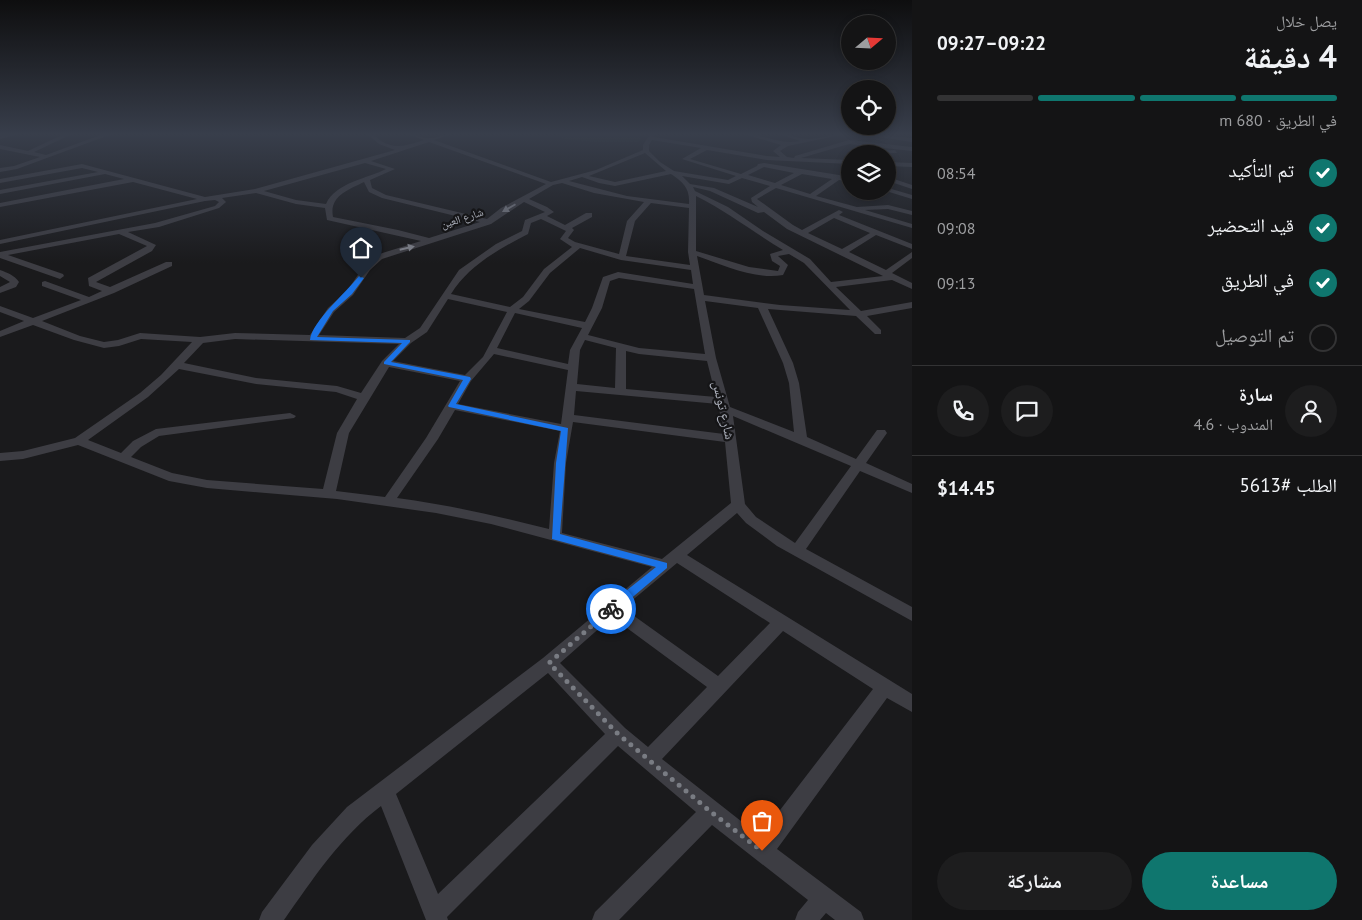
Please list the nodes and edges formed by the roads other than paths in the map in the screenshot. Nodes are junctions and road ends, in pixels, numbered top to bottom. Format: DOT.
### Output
graph roads {
  1 [pos="19,177"];
  2 [pos="22,177"];
  3 [pos="82,177"];
  4 [pos="124,177"];
  5 [pos="307,177"];
  6 [pos="369,177"];
  7 [pos="531,177"];
  8 [pos="581,177"];
  9 [pos="587,177"];
  10 [pos="637,177"];
  11 [pos="685,177"];
  12 [pos="703,177"];
  13 [pos="742,177"];
  14 [pos="792,177"];
  15 [pos="840,177"];
  16 [pos="904,177"];
  17 [pos="366,178"];
  18 [pos="896,178"];
  19 [pos="134,180"];
  20 [pos="0,181"];
  21 [pos="896,181"];
  22 [pos="562,182"];
  23 [pos="551,184"];
  24 [pos="774,187"];
  25 [pos="912,187"];
  26 [pos="691,188"];
  27 [pos="10,190"];
  28 [pos="256,191"];
  29 [pos="0,192"];
  30 [pos="896,192"];
  31 [pos="810,197"];
  32 [pos="912,197"];
  33 [pos="218,198"];
  34 [pos="204,199"];
  35 [pos="0,200"];
  36 [pos="526,200"];
  37 [pos="649,201"];
  38 [pos="0,205"];
  39 [pos="693,206"];
  40 [pos="329,207"];
  41 [pos="849,208"];
  42 [pos="912,213"];
  43 [pos="589,215"];
  44 [pos="833,215"];
  45 [pos="542,216"];
  46 [pos="774,217"];
  47 [pos="488,222"];
  48 [pos="912,226"];
  49 [pos="566,228"];
  50 [pos="121,232"];
  51 [pos="876,232"];
  52 [pos="802,233"];
  53 [pos="0,242"];
  54 [pos="429,242"];
  55 [pos="578,246"];
  56 [pos="912,247"];
  57 [pos="791,251"];
  58 [pos="692,252"];
  59 [pos="842,253"];
  60 [pos="912,254"];
  61 [pos="0,255"];
  62 [pos="620,258"];
  63 [pos="169,264"];
  64 [pos="695,268"];
  65 [pos="0,273"];
  66 [pos="60,276"];
  67 [pos="890,276"];
  68 [pos="45,284"];
  69 [pos="828,285"];
  70 [pos="912,286"];
  71 [pos="0,290"];
  72 [pos="111,291"];
  73 [pos="699,292"];
  74 [pos="446,296"];
  75 [pos="89,300"];
  76 [pos="912,305"];
  77 [pos="762,306"];
  78 [pos="0,309"];
  79 [pos="513,309"];
  80 [pos="859,313"];
  81 [pos="32,322"];
  82 [pos="588,326"];
  83 [pos="878,332"];
  84 [pos="0,334"];
  85 [pos="581,336"];
  86 [pos="312,339"];
  87 [pos="200,340"];
  88 [pos="407,341"];
  89 [pos="621,346"];
  90 [pos="492,350"];
  91 [pos="711,358"];
  92 [pos="386,363"];
  93 [pos="176,365"];
  94 [pos="572,368"];
  95 [pos="467,379"];
  96 [pos="571,387"];
  97 [pos="620,392"];
  98 [pos="364,397"];
  99 [pos="725,405"];
  100 [pos="452,406"];
  101 [pos="290,416"];
  102 [pos="567,424"];
  103 [pos="881,433"];
  104 [pos="732,439"];
  105 [pos="801,439"];
  106 [pos="79,441"];
  107 [pos="0,457"];
  108 [pos="124,458"];
  109 [pos="858,465"];
  110 [pos="912,489"];
  111 [pos="329,494"];
  112 [pos="388,502"];
  113 [pos="738,505"];
  114 [pos="556,536"];
  115 [pos="797,550"];
  116 [pos="670,560"];
  117 [pos="612,608"];
  118 [pos="912,615"];
  119 [pos="781,622"];
  120 [pos="549,663"];
  121 [pos="720,687"];
  122 [pos="885,687"];
  123 [pos="912,704"];
  124 [pos="618,734"];
  125 [pos="648,760"];
  126 [pos="384,790"];
  127 [pos="711,812"];
  128 [pos="762,851"];
  129 [pos="824,898"];
  130 [pos="436,917"];
  131 [pos="270,920"];
  132 [pos="603,920"];
  133 [pos="806,920"];
  134 [pos="853,920"];
  1 -- 20 [label="street"];
  2 -- 27 [label="street"];
  3 -- 27 [label="street"];
  4 -- 19 [label="street"];
  5 -- 28 [label="street"];
  6 -- 17 [label="street"];
  7 -- 23 [label="street"];
  8 -- 22 [label="street, شارع العين"];
  9 -- 10 [label="street"];
  11 -- 26 [label="street"];
  12 -- 13 [label="street"];
  13 -- 24 [label="street"];
  14 -- 24 [label="street"];
  15 -- 31 [label="street"];
  16 -- 18 [label="street"];
  17 -- 40 [label="street"];
  17 -- 47 [label="street"];
  19 -- 34 [label="street"];
  19 -- 38 [label="street"];
  21 -- 25 [label="street"];
  22 -- 23 [label="street, شارع العين"];
  22 -- 37 [label="street"];
  23 -- 36 [label="street, شارع العين"];
  24 -- 31 [label="street"];
  24 -- 46 [label="street"];
  26 -- 39 [label="street, شارع تونس"];
  26 -- 46 [label="street"];
  26 -- 57 [label="street"];
  27 -- 29 [label="street"];
  27 -- 35 [label="street"];
  28 -- 33 [label="street"];
  28 -- 40 [label="street"];
  30 -- 32 [label="street"];
  31 -- 41 [label="street"];
  33 -- 34 [label="street"];
  33 -- 50 [label="street"];
  34 -- 53 [label="street"];
  36 -- 45 [label="street"];
  36 -- 47 [label="street, شارع العين, one-way"];
  37 -- 39 [label="street"];
  37 -- 62 [label="street"];
  39 -- 58 [label="street, شارع تونس"];
  40 -- 54 [label="street"];
  41 -- 42 [label="street"];
  41 -- 44 [label="street"];
  41 -- 48 [label="street"];
  43 -- 49 [label="street"];
  44 -- 51 [label="street"];
  44 -- 52 [label="street"];
  45 -- 49 [label="street"];
  45 -- 74 [label="street"];
  46 -- 52 [label="street"];
  47 -- 54 [label="street, شارع العين"];
  49 -- 55 [label="street"];
  50 -- 61 [label="street"];
  50 -- 72 [label="street"];
  51 -- 56 [label="street"];
  51 -- 59 [label="street"];
  52 -- 59 [label="street"];
  86 -- 54 [label="street, شارع العين, one-way"];
  55 -- 62 [label="street"];
  55 -- 79 [label="street"];
  57 -- 58 [label="street"];
  57 -- 69 [label="street"];
  58 -- 64 [label="street, شارع تونس"];
  59 -- 67 [label="street"];
  60 -- 67 [label="street"];
  61 -- 66 [label="street"];
  62 -- 64 [label="street"];
  63 -- 72 [label="street"];
  64 -- 73 [label="street, شارع تونس"];
  65 -- 71 [label="street"];
  67 -- 69 [label="street"];
  67 -- 70 [label="street"];
  68 -- 75 [label="street"];
  69 -- 80 [label="street"];
  72 -- 75 [label="street"];
  73 -- 77 [label="street"];
  73 -- 82 [label="street"];
  73 -- 91 [label="street, شارع تونس"];
  74 -- 79 [label="street"];
  74 -- 88 [label="street"];
  75 -- 81 [label="street"];
  76 -- 80 [label="street"];
  77 -- 80 [label="street"];
  77 -- 105 [label="street"];
  78 -- 81 [label="street"];
  79 -- 82 [label="street"];
  79 -- 90 [label="street"];
  80 -- 83 [label="street"];
  81 -- 84 [label="street"];
  81 -- 87 [label="street"];
  82 -- 85 [label="street"];
  85 -- 89 [label="street"];
  85 -- 94 [label="street"];
  86 -- 87 [label="street"];
  86 -- 88 [label="street"];
  87 -- 93 [label="street"];
  88 -- 92 [label="street"];
  89 -- 91 [label="street"];
  89 -- 97 [label="street"];
  90 -- 94 [label="street"];
  90 -- 95 [label="street"];
  91 -- 99 [label="street, شارع تونس"];
  92 -- 95 [label="street"];
  92 -- 98 [label="street"];
  93 -- 98 [label="street"];
  93 -- 106 [label="street"];
  94 -- 96 [label="street"];
  95 -- 100 [label="street"];
  96 -- 97 [label="street"];
  96 -- 102 [label="street"];
  97 -- 99 [label="street"];
  98 -- 111 [label="street"];
  99 -- 104 [label="street, شارع تونس"];
  99 -- 105 [label="street"];
  100 -- 102 [label="street"];
  100 -- 112 [label="street"];
  101 -- 108 [label="street"];
  102 -- 104 [label="street"];
  102 -- 114 [label="street"];
  103 -- 109 [label="street"];
  104 -- 113 [label="street, شارع تونس"];
  105 -- 109 [label="street"];
  106 -- 107 [label="street"];
  106 -- 108 [label="street"];
  108 -- 111 [label="street"];
  109 -- 110 [label="street"];
  109 -- 115 [label="street"];
  111 -- 112 [label="street"];
  112 -- 114 [label="street"];
  113 -- 115 [label="street"];
  113 -- 116 [label="street"];
  114 -- 116 [label="street"];
  115 -- 118 [label="street"];
  116 -- 117 [label="street"];
  116 -- 119 [label="street"];
  117 -- 120 [label="street"];
  117 -- 121 [label="street"];
  119 -- 121 [label="street"];
  119 -- 122 [label="street"];
  120 -- 124 [label="street"];
  120 -- 126 [label="street"];
  121 -- 125 [label="street"];
  122 -- 123 [label="street"];
  122 -- 128 [label="street"];
  124 -- 125 [label="street"];
  124 -- 130 [label="street"];
  125 -- 127 [label="street"];
  126 -- 130 [label="street"];
  126 -- 131 [label="street"];
  127 -- 128 [label="street"];
  127 -- 132 [label="street"];
  128 -- 129 [label="street"];
  129 -- 133 [label="street"];
  129 -- 134 [label="street"];
}
